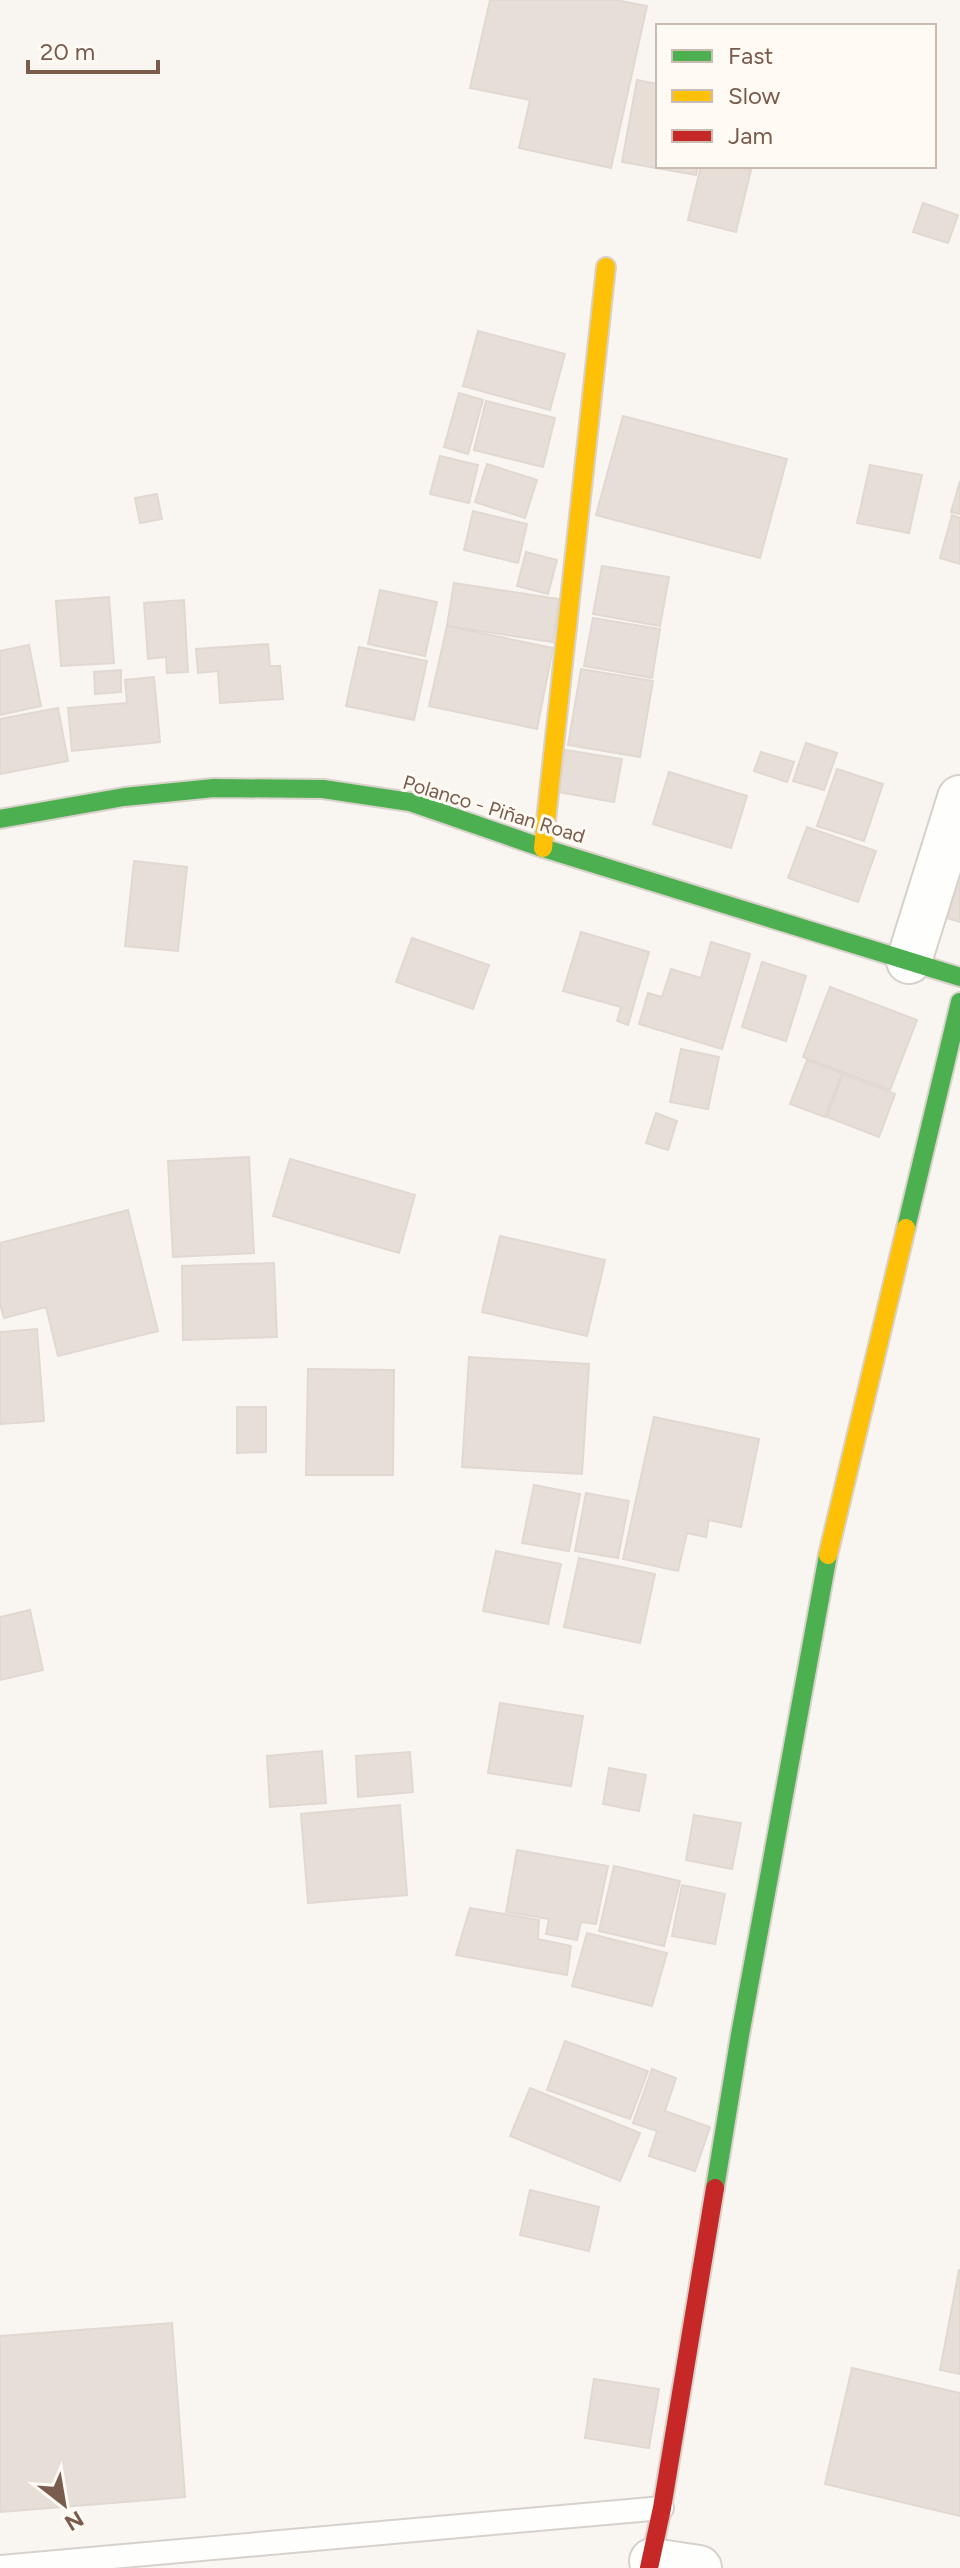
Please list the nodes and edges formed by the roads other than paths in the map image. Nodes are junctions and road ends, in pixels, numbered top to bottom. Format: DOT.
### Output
graph roads {
  1 [pos="606,267"];
  2 [pos="960,798"];
  3 [pos="0,819"];
  4 [pos="543,848"];
  5 [pos="909,961"];
  6 [pos="960,977"];
  7 [pos="960,1002"];
  8 [pos="662,2508"];
  9 [pos="672,2566"];
  10 [pos="0,2567"];
  11 [pos="699,2568"];
  1 -- 4 [label="street"];
  2 -- 5 [label="street"];
  3 -- 4 [label="street, Polanco - Piñan Road"];
  4 -- 5 [label="street, Polanco - Piñan Road"];
  5 -- 6 [label="street, Polanco - Piñan Road"];
  7 -- 8 [label="street"];
  8 -- 9 [label="street"];
  8 -- 10 [label="lane"];
  9 -- 11 [label="street"];
}
